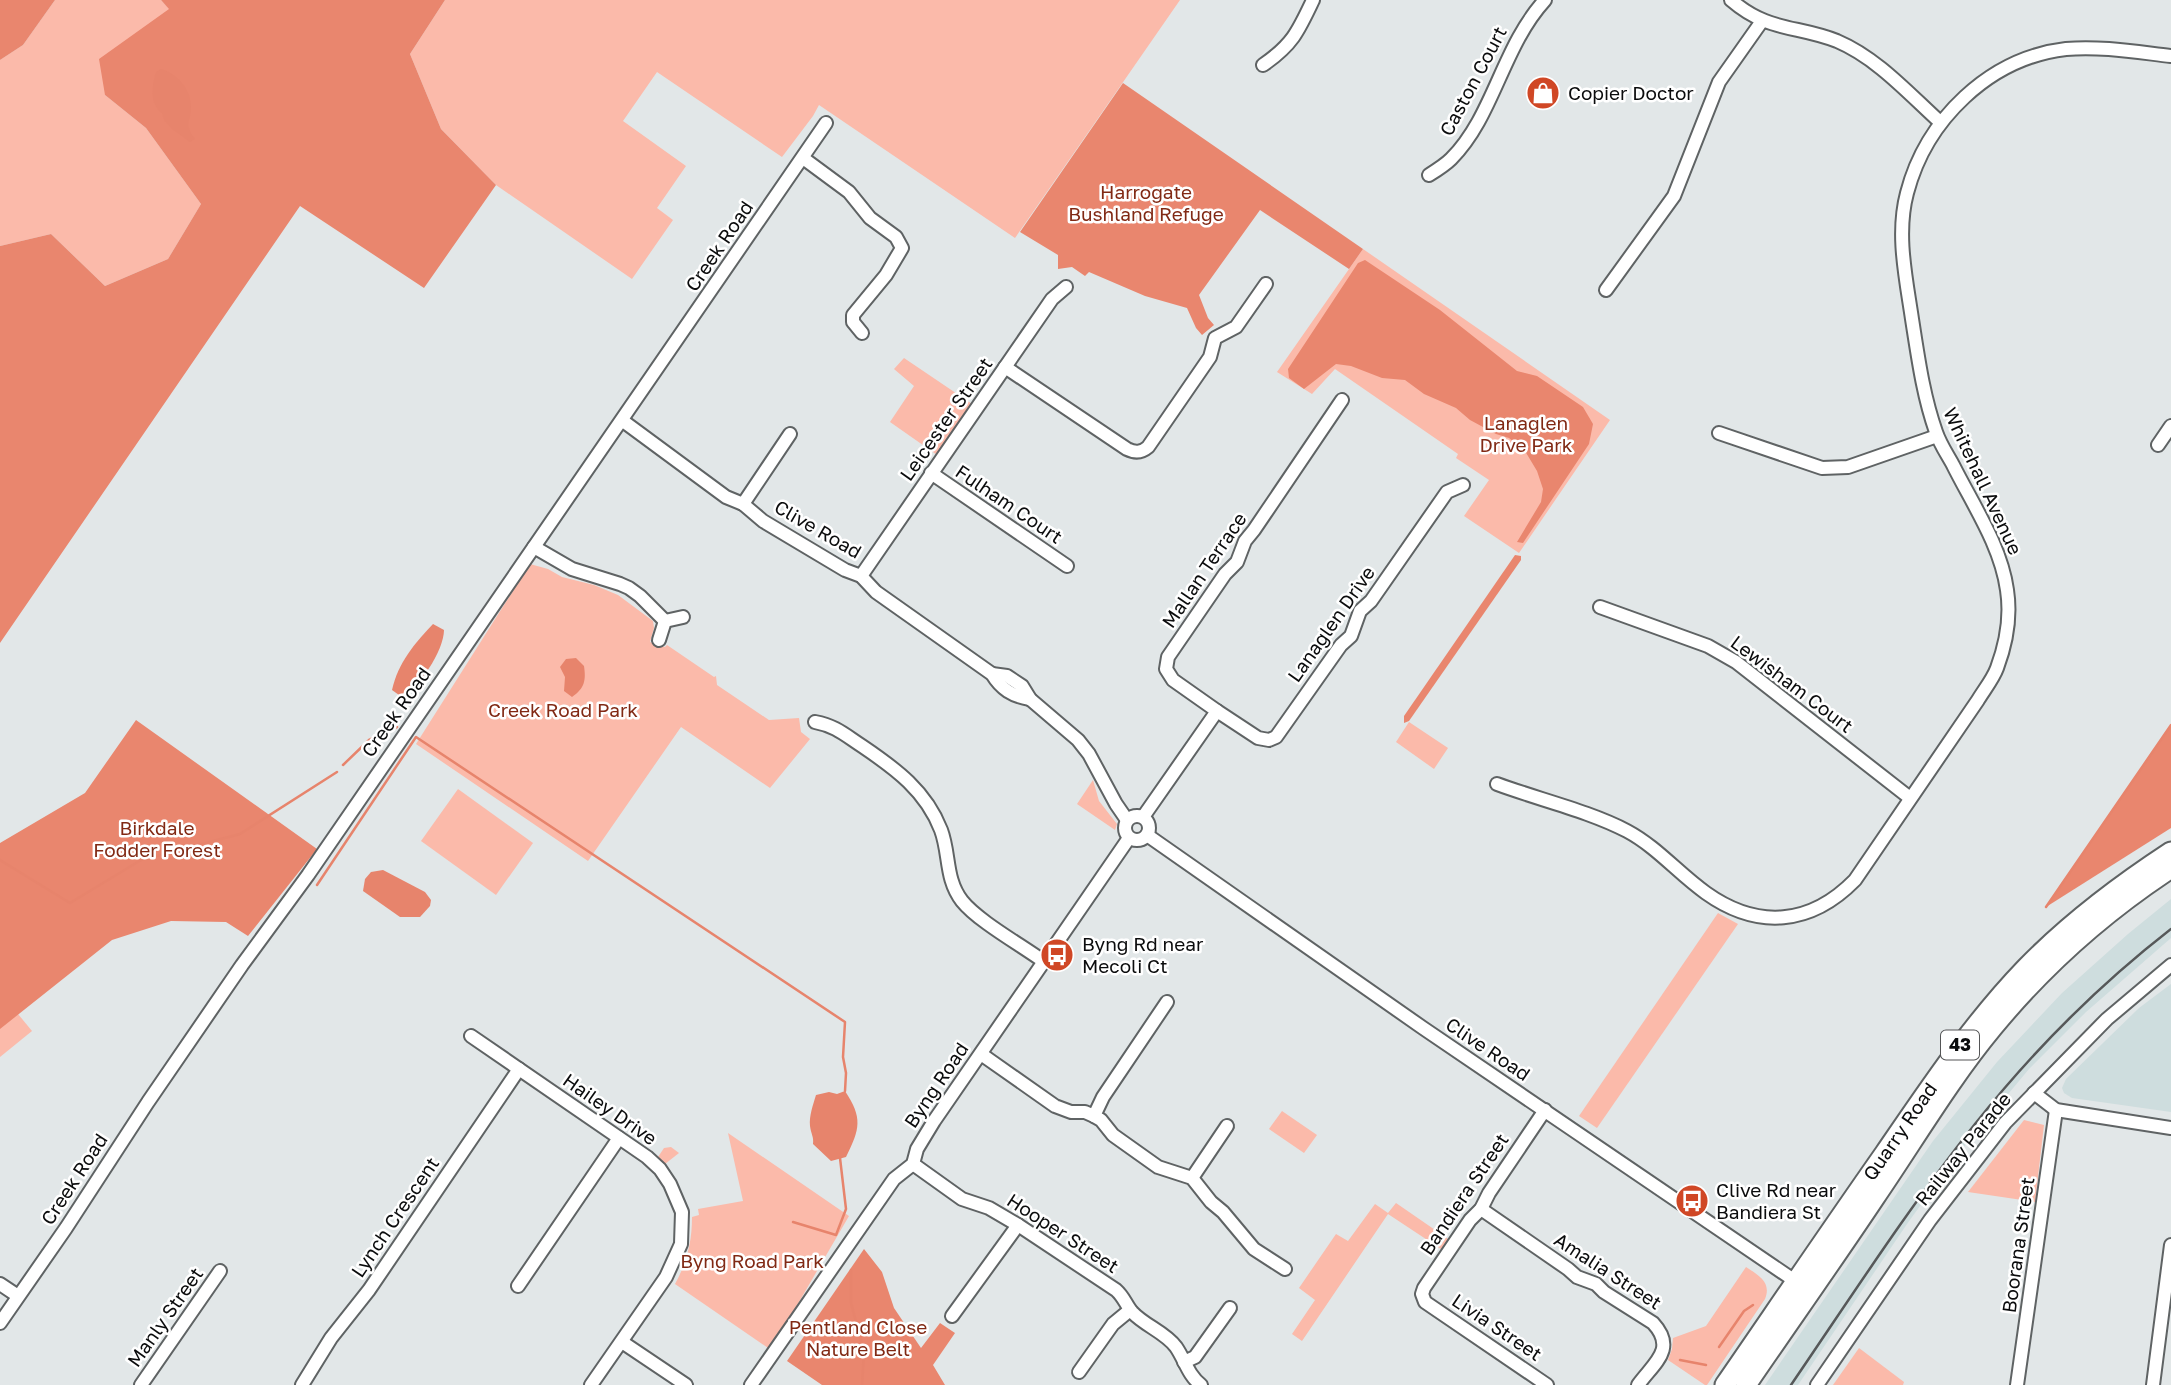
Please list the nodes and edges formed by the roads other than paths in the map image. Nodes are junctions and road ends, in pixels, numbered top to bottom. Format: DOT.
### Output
graph roads {
  1 [pos="1313,0"];
  2 [pos="1545,0"];
  3 [pos="1731,0"];
  4 [pos="1762,21"];
  5 [pos="2171,56"];
  6 [pos="1263,65"];
  7 [pos="1940,122"];
  8 [pos="826,123"];
  9 [pos="803,158"];
  10 [pos="1429,176"];
  11 [pos="1266,284"];
  12 [pos="1066,287"];
  13 [pos="1606,290"];
  14 [pos="862,333"];
  15 [pos="1005,367"];
  16 [pos="1342,400"];
  17 [pos="623,421"];
  18 [pos="2171,426"];
  19 [pos="1719,433"];
  20 [pos="790,434"];
  21 [pos="1937,436"];
  22 [pos="2158,444"];
  23 [pos="931,473"];
  24 [pos="1463,485"];
  25 [pos="743,504"];
  26 [pos="534,547"];
  27 [pos="1067,566"];
  28 [pos="861,576"];
  29 [pos="1600,607"];
  30 [pos="683,617"];
  31 [pos="665,621"];
  32 [pos="659,640"];
  33 [pos="1217,711"];
  34 [pos="815,722"];
  35 [pos="1497,784"];
  36 [pos="1910,798"];
  37 [pos="1143,817"];
  38 [pos="1127,820"];
  39 [pos="1147,835"];
  40 [pos="1129,838"];
  41 [pos="2171,852"];
  42 [pos="2171,868"];
  43 [pos="1044,961"];
  44 [pos="2171,965"];
  45 [pos="1167,1002"];
  46 [pos="471,1036"];
  47 [pos="981,1055"];
  48 [pos="519,1069"];
  49 [pos="2034,1093"];
  50 [pos="1545,1110"];
  51 [pos="2056,1110"];
  52 [pos="1094,1116"];
  53 [pos="1227,1126"];
  54 [pos="2171,1128"];
  55 [pos="620,1138"];
  56 [pos="913,1164"];
  57 [pos="1192,1178"];
  58 [pos="1481,1209"];
  59 [pos="1017,1225"];
  60 [pos="2171,1245"];
  61 [pos="1285,1269"];
  62 [pos="220,1270"];
  63 [pos="0,1284"];
  64 [pos="518,1286"];
  65 [pos="1803,1286"];
  66 [pos="18,1296"];
  67 [pos="1425,1302"];
  68 [pos="1230,1308"];
  69 [pos="1130,1310"];
  70 [pos="952,1316"];
  71 [pos="0,1323"];
  72 [pos="622,1342"];
  73 [pos="1184,1362"];
  74 [pos="1079,1372"];
  75 [pos="141,1385"];
  76 [pos="302,1385"];
  77 [pos="592,1385"];
  78 [pos="686,1385"];
  79 [pos="751,1385"];
  80 [pos="1201,1385"];
  81 [pos="1547,1385"];
  82 [pos="1638,1385"];
  83 [pos="1725,1385"];
  84 [pos="1746,1385"];
  85 [pos="1817,1385"];
  86 [pos="2017,1385"];
  87 [pos="2153,1385"];
  1 -- 6 [label="street"];
  2 -- 10 [label="street, Caston Court"];
  3 -- 4 [label="street"];
  4 -- 7 [label="street"];
  4 -- 13 [label="street"];
  5 -- 7 [label="street, Whitehall Avenue"];
  7 -- 21 [label="street, Whitehall Avenue"];
  8 -- 9 [label="street, Creek Road"];
  9 -- 14 [label="street"];
  9 -- 17 [label="street, Creek Road"];
  11 -- 15 [label="street"];
  12 -- 15 [label="street, Leicester Street"];
  15 -- 23 [label="street, Leicester Street"];
  16 -- 33 [label="street, Mallan Terrace"];
  17 -- 25 [label="street, Clive Road"];
  17 -- 26 [label="street, Creek Road"];
  18 -- 22 [label="street"];
  19 -- 21 [label="street"];
  20 -- 25 [label="street"];
  21 -- 36 [label="street, Whitehall Avenue"];
  23 -- 27 [label="street, Fulham Court"];
  23 -- 28 [label="street, Leicester Street"];
  24 -- 33 [label="street, Lanaglen Drive"];
  25 -- 28 [label="street, Clive Road"];
  26 -- 31 [label="street"];
  26 -- 66 [label="street, Creek Road"];
  28 -- 38 [label="street, Clive Road"];
  29 -- 36 [label="street, Lewisham Court"];
  30 -- 31 [label="street"];
  31 -- 32 [label="street"];
  33 -- 37 [label="street"];
  34 -- 43 [label="street"];
  35 -- 36 [label="street, Whitehall Avenue"];
  37 -- 38 [label="street"];
  37 -- 39 [label="street"];
  38 -- 40 [label="street"];
  39 -- 40 [label="street"];
  39 -- 50 [label="street, Clive Road"];
  40 -- 43 [label="street, Byng Road"];
  41 -- 65 [label="main road, Quarry Road / 43"];
  42 -- 65 [label="main road, Quarry Road / 43"];
  43 -- 47 [label="street, Byng Road"];
  44 -- 49 [label="street, Railway Parade"];
  45 -- 52 [label="street"];
  46 -- 48 [label="street, Hailey Drive"];
  47 -- 52 [label="street"];
  47 -- 56 [label="street, Byng Road"];
  48 -- 55 [label="street, Hailey Drive"];
  48 -- 76 [label="street, Lynch Crescent"];
  49 -- 51 [label="street"];
  49 -- 85 [label="street, Railway Parade"];
  50 -- 58 [label="street, Bandiera Street"];
  50 -- 65 [label="street, Clive Road"];
  51 -- 54 [label="street"];
  51 -- 86 [label="street, Boorana Street"];
  52 -- 57 [label="street"];
  53 -- 57 [label="street"];
  55 -- 64 [label="street"];
  55 -- 72 [label="street, Hailey Drive"];
  56 -- 59 [label="street, Hooper Street"];
  56 -- 79 [label="street, Byng Road"];
  57 -- 61 [label="street"];
  58 -- 67 [label="street, Bandiera Street"];
  58 -- 82 [label="street, Amalia Street"];
  59 -- 69 [label="street, Hooper Street"];
  59 -- 70 [label="street"];
  60 -- 87 [label="street"];
  62 -- 75 [label="street, Manly Street"];
  63 -- 66 [label="street"];
  65 -- 83 [label="main road, Quarry Road / 43"];
  65 -- 84 [label="main road, Quarry Road / 43"];
  66 -- 71 [label="street, Creek Road"];
  67 -- 81 [label="street, Livia Street"];
  68 -- 73 [label="street"];
  69 -- 73 [label="street, Hooper Street"];
  69 -- 74 [label="street"];
  72 -- 77 [label="street, Hailey Drive"];
  72 -- 78 [label="street"];
  73 -- 80 [label="street, Hooper Street"];
}
